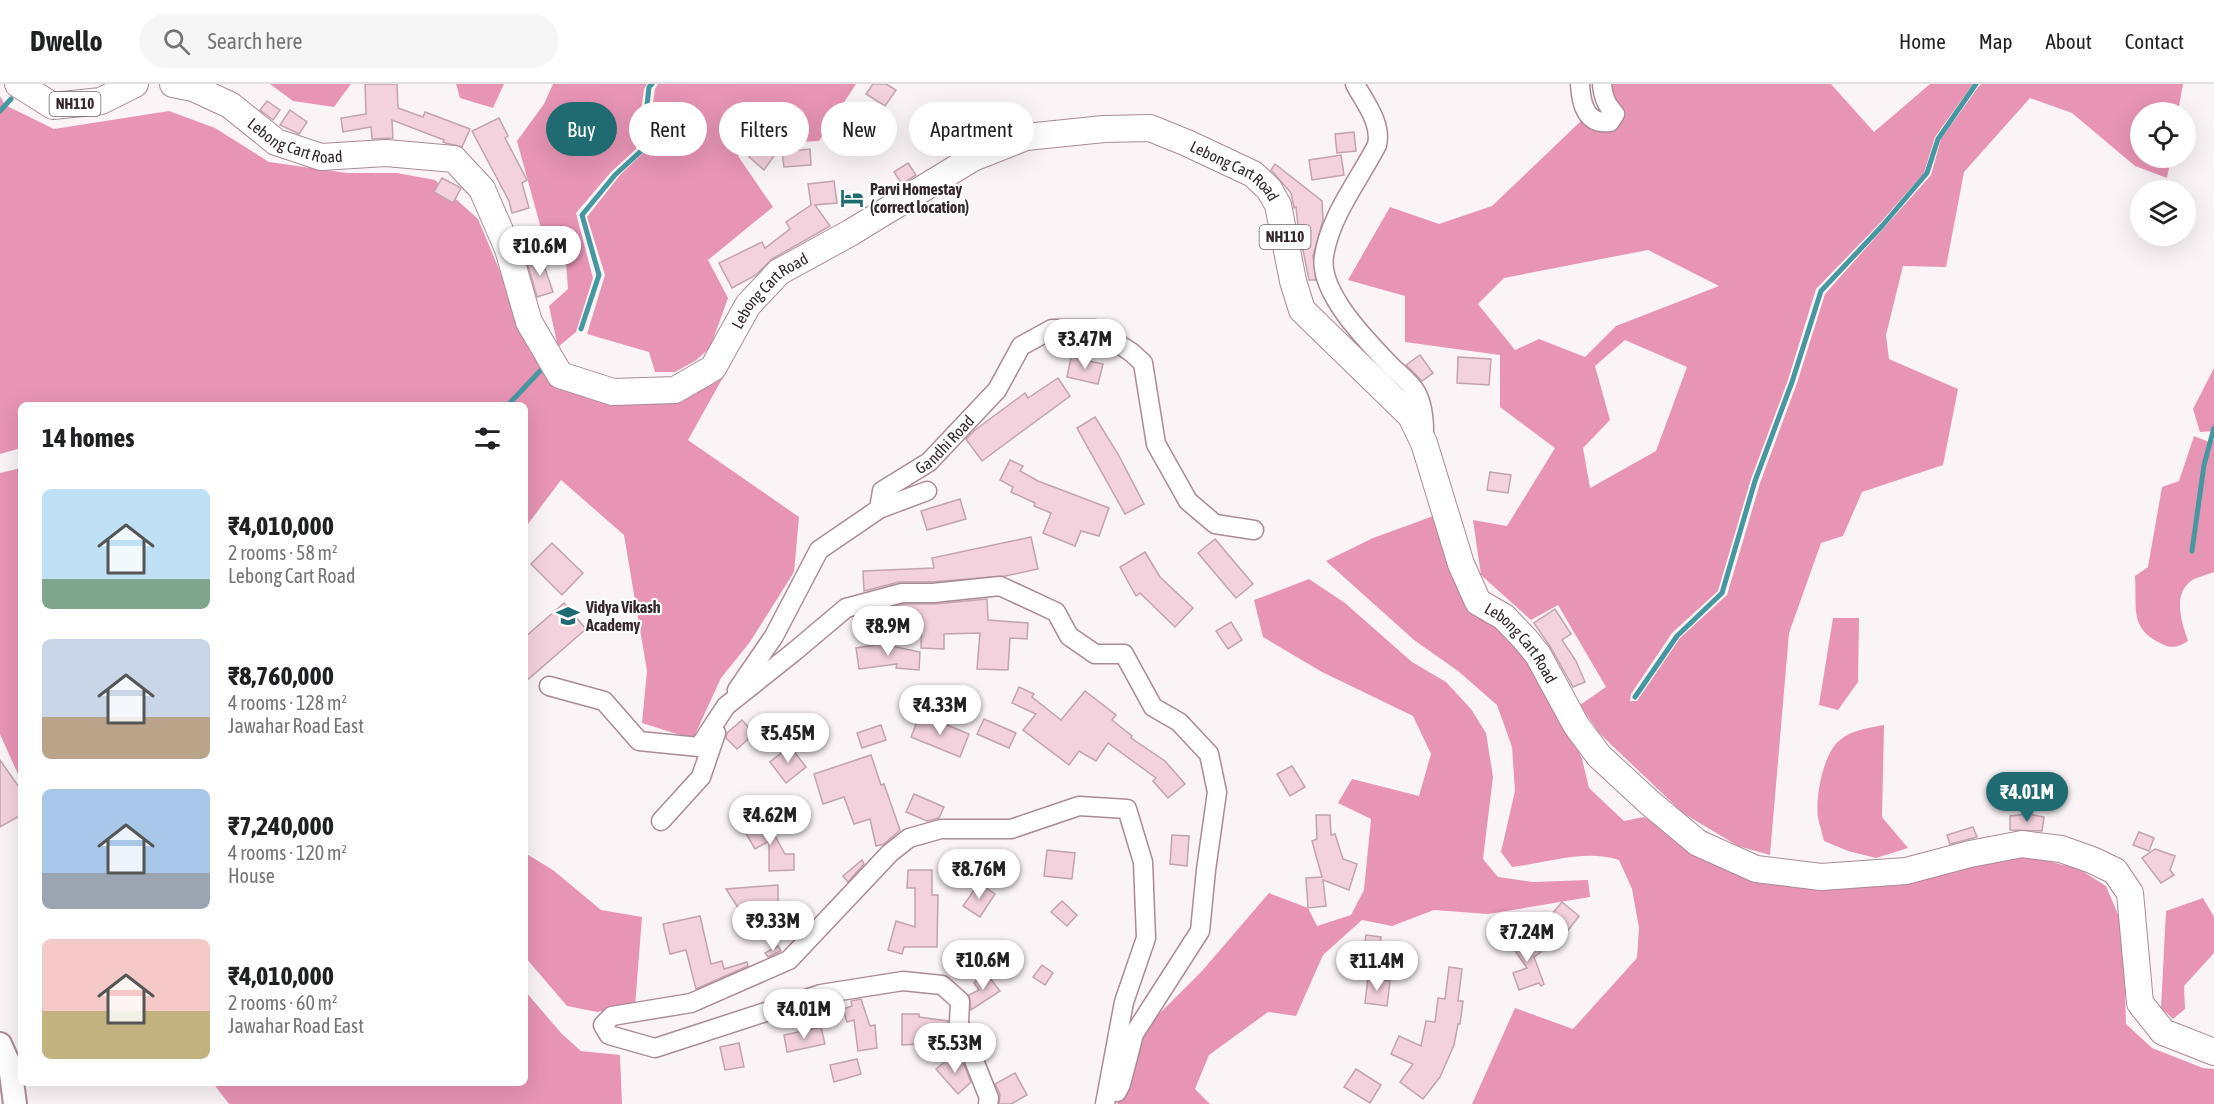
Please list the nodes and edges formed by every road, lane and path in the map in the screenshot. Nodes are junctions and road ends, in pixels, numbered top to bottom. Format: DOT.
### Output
graph roads {
  1 [pos="18,84"];
  2 [pos="135,84"];
  3 [pos="173,84"];
  4 [pos="1355,84"];
  5 [pos="1580,84"];
  6 [pos="1602,84"];
  7 [pos="1425,443"];
  8 [pos="927,491"];
  9 [pos="879,509"];
  10 [pos="1254,530"];
  11 [pos="549,686"];
  12 [pos="726,706"];
  13 [pos="661,821"];
  14 [pos="0,1044"];
  15 [pos="2214,1052"];
  16 [pos="15,1104"];
  17 [pos="988,1104"];
  18 [pos="1105,1104"];
  19 [pos="1110,1104"];
  1 -- 2 [label="highway, NH110"];
  3 -- 7 [label="highway, Lebong Cart Road / NH110"];
  4 -- 7 [label="street"];
  5 -- 6 [label="street"];
  7 -- 15 [label="highway, Lebong Cart Road / NH110"];
  8 -- 9 [label="street"];
  9 -- 10 [label="street, Gandhi Road"];
  9 -- 12 [label="street, Gandhi Road"];
  11 -- 12 [label="street"];
  12 -- 13 [label="street, Gandhi Road"];
  12 -- 19 [label="street"];
  14 -- 16 [label="main road"];
  17 -- 18 [label="street"];
}
